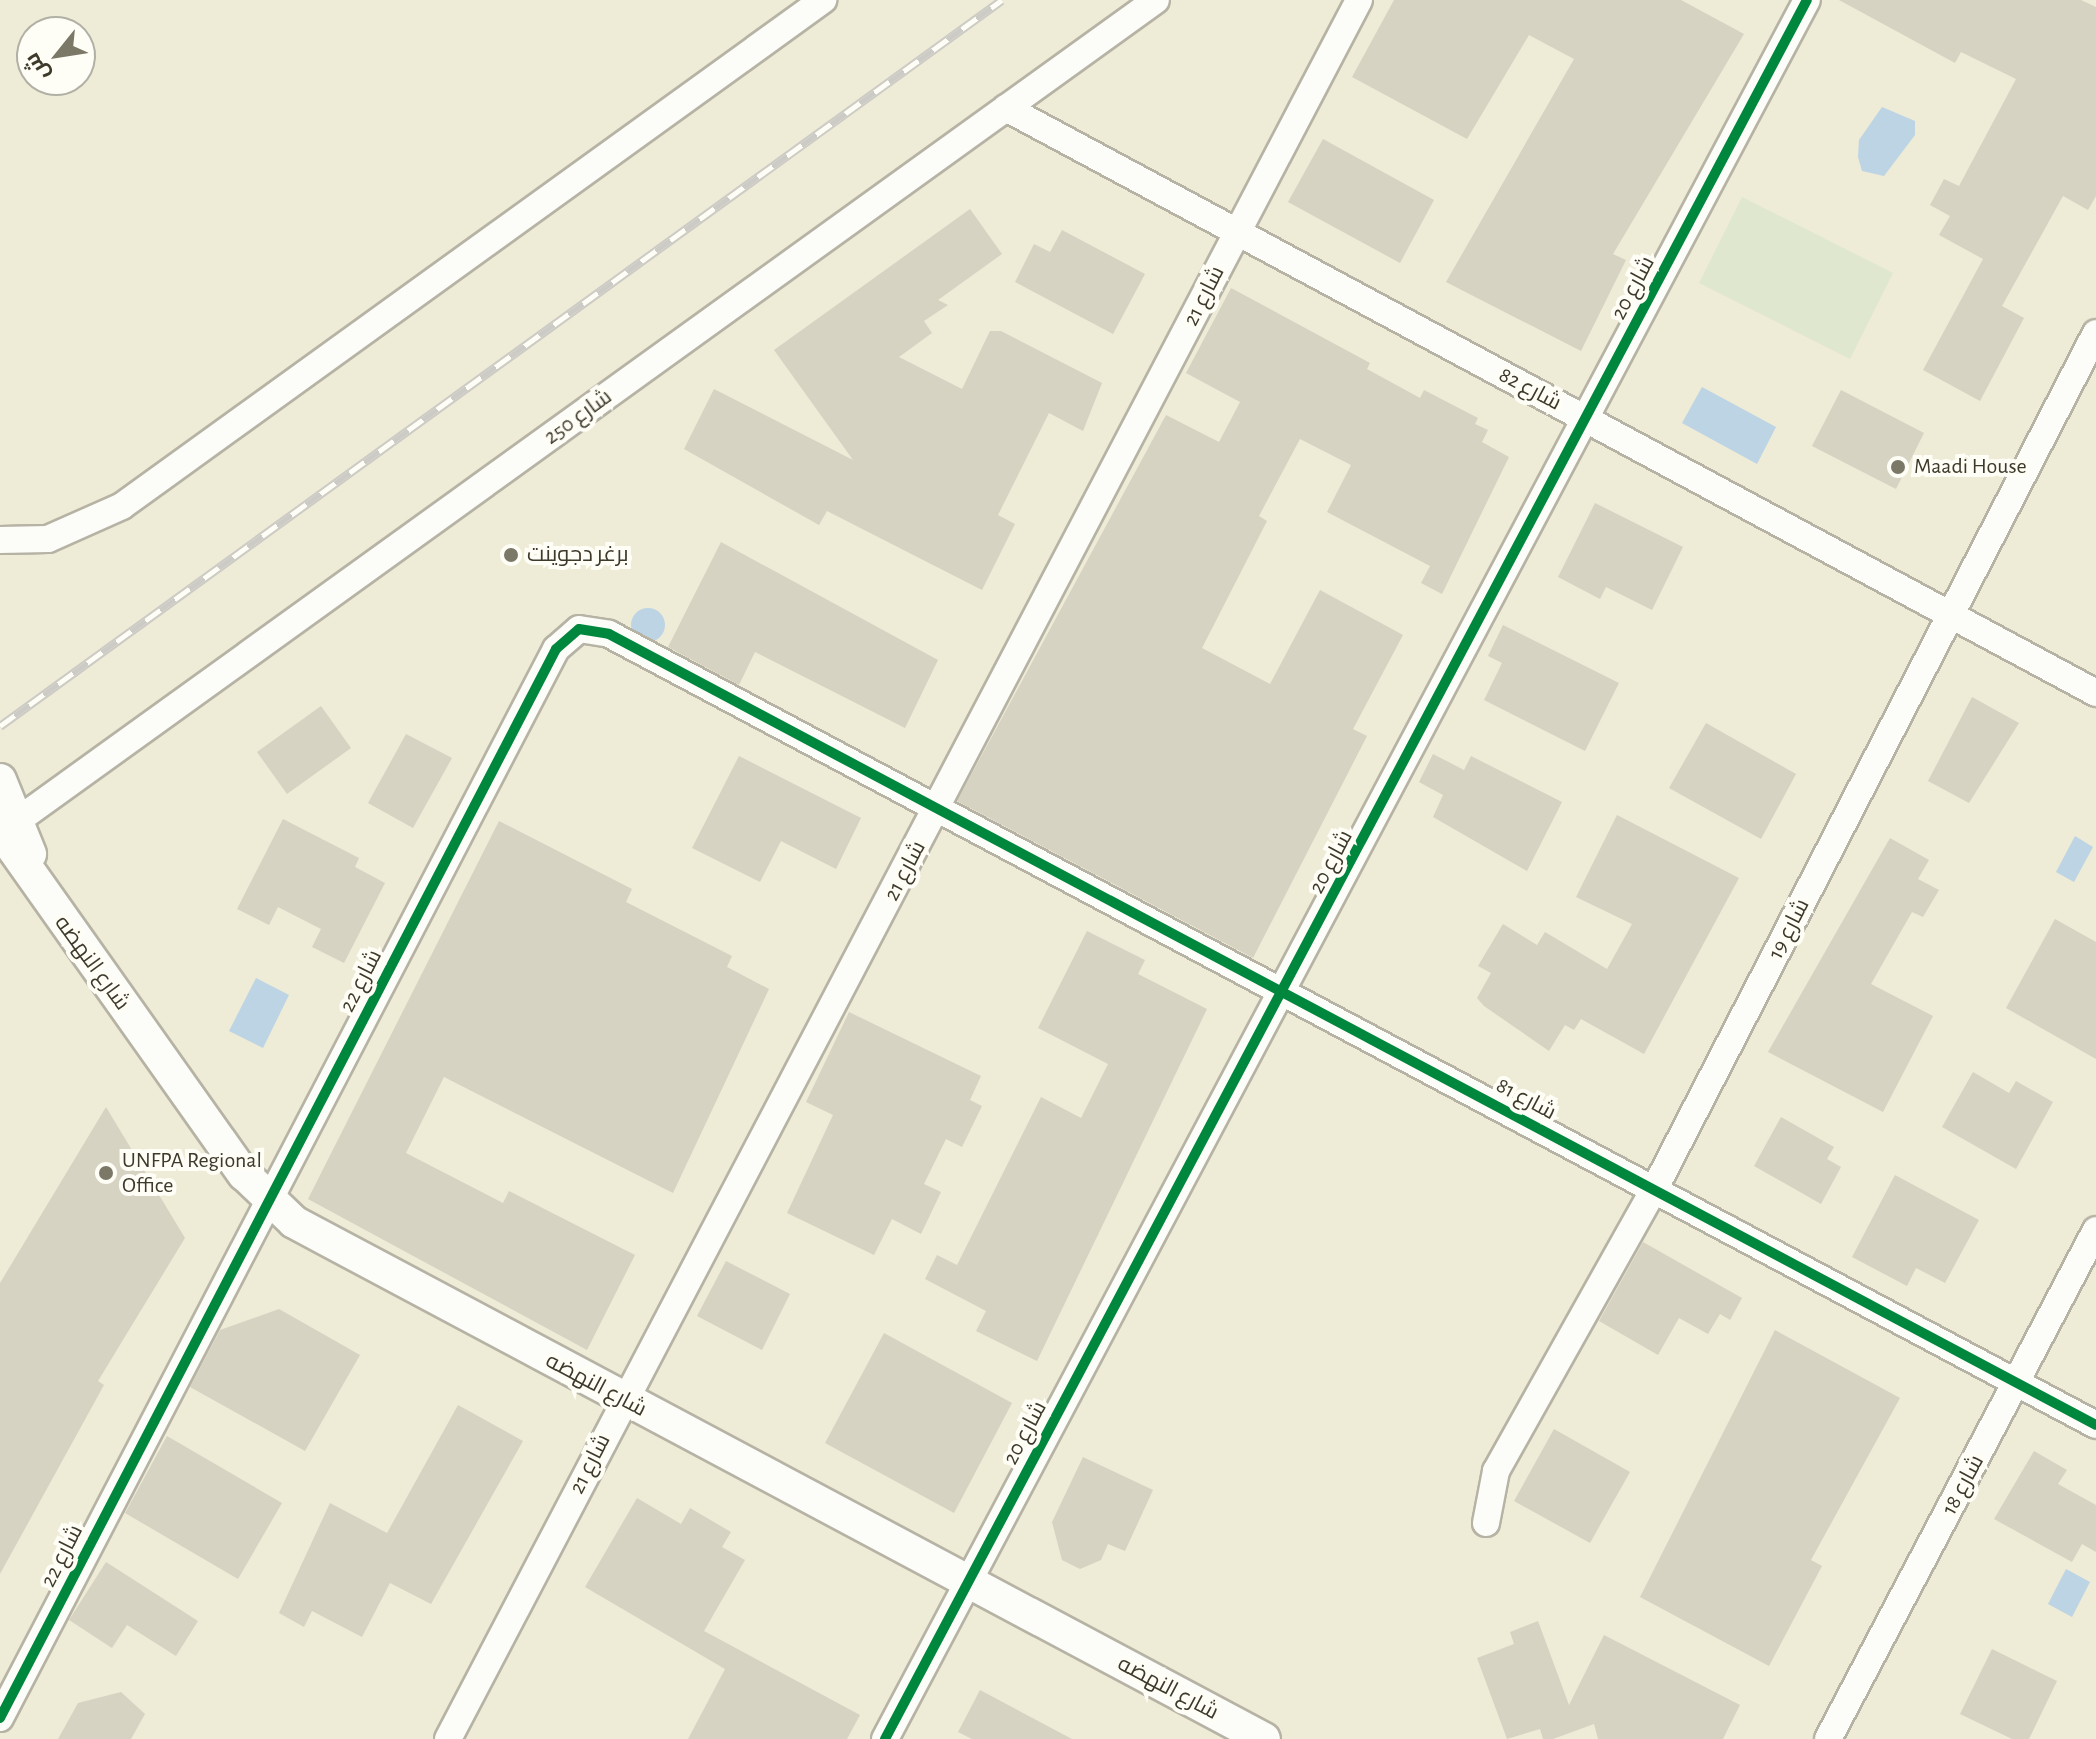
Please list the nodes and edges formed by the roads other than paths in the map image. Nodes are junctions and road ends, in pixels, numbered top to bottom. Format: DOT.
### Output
graph roads {
  1 [pos="823,0"];
  2 [pos="1156,0"];
  3 [pos="1359,0"];
  4 [pos="1807,0"];
  5 [pos="1006,108"];
  6 [pos="1237,232"];
  7 [pos="2096,333"];
  8 [pos="1586,420"];
  9 [pos="0,540"];
  10 [pos="1950,615"];
  11 [pos="2096,693"];
  12 [pos="0,780"];
  13 [pos="938,809"];
  14 [pos="5,829"];
  15 [pos="1285,993"];
  16 [pos="1654,1190"];
  17 [pos="269,1200"];
  18 [pos="2096,1230"];
  19 [pos="2017,1383"];
  20 [pos="624,1400"];
  21 [pos="2096,1425"];
  22 [pos="1486,1523"];
  23 [pos="968,1582"];
  24 [pos="0,1718"];
  25 [pos="448,1739"];
  26 [pos="885,1739"];
  27 [pos="1264,1739"];
  28 [pos="1828,1739"];
  1 -- 9 [label="street"];
  2 -- 5 [label="street, شارع 250"];
  3 -- 6 [label="street, شارع 21"];
  4 -- 8 [label="street, شارع 20"];
  5 -- 6 [label="street, شارع 82"];
  5 -- 14 [label="street, شارع 250"];
  6 -- 8 [label="street, شارع 82"];
  6 -- 13 [label="street, شارع 21"];
  7 -- 10 [label="street, شارع 19"];
  8 -- 10 [label="street, شارع 82"];
  8 -- 15 [label="street, شارع 20"];
  10 -- 11 [label="street, شارع 82"];
  10 -- 16 [label="street, شارع 19"];
  12 -- 14 [label="street, شارع النهضه"];
  13 -- 15 [label="street, شارع 81"];
  13 -- 17 [label="street, شارع 22"];
  13 -- 20 [label="street, شارع 21"];
  14 -- 17 [label="street, شارع النهضه"];
  15 -- 16 [label="street, شارع 81"];
  15 -- 23 [label="street, شارع 20"];
  16 -- 19 [label="street, شارع 81"];
  16 -- 22 [label="street, شارع 19"];
  17 -- 20 [label="street, شارع النهضه"];
  17 -- 24 [label="street, شارع 22"];
  18 -- 19 [label="street, شارع 18"];
  19 -- 21 [label="street, شارع 81"];
  19 -- 28 [label="street, شارع 18"];
  20 -- 23 [label="street, شارع النهضه"];
  20 -- 25 [label="street, شارع 21"];
  23 -- 26 [label="street, شارع 20"];
  23 -- 27 [label="street, شارع النهضه"];
}
